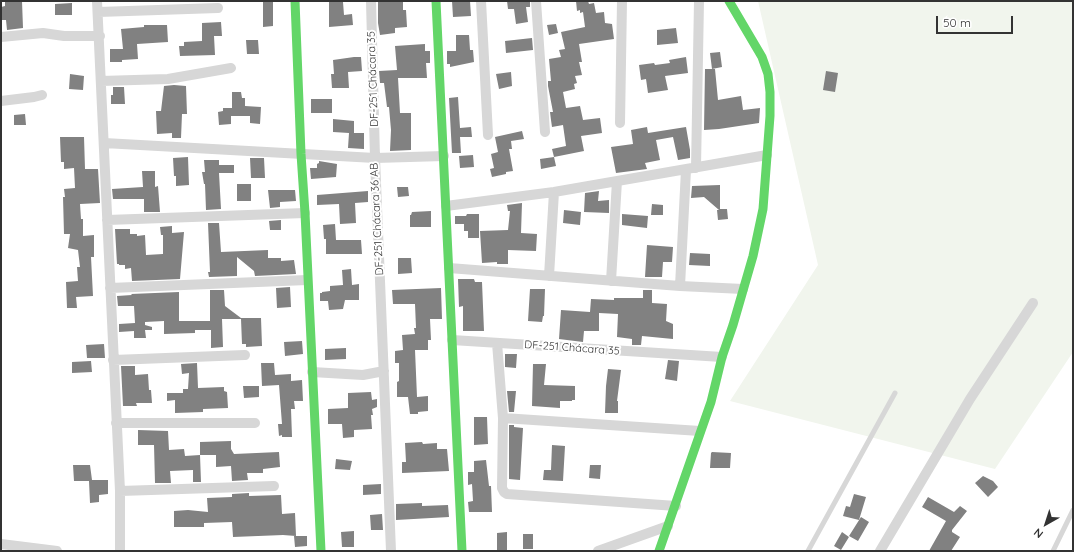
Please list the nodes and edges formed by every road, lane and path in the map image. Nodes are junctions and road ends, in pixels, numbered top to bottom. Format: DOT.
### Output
graph roads {
  1 [pos="97,1"];
  2 [pos="295,1"];
  3 [pos="371,1"];
  4 [pos="436,1"];
  5 [pos="481,1"];
  6 [pos="536,1"];
  7 [pos="622,1"];
  8 [pos="699,1"];
  9 [pos="729,1"];
  10 [pos="218,8"];
  11 [pos="98,12"];
  12 [pos="100,36"];
  13 [pos="1,37"];
  14 [pos="231,68"];
  15 [pos="101,81"];
  16 [pos="42,95"];
  17 [pos="1,101"];
  18 [pos="620,123"];
  19 [pos="545,132"];
  20 [pos="488,135"];
  21 [pos="104,143"];
  22 [pos="301,154"];
  23 [pos="767,154"];
  24 [pos="444,156"];
  25 [pos="375,158"];
  26 [pos="691,169"];
  27 [pos="616,181"];
  28 [pos="554,192"];
  29 [pos="446,206"];
  30 [pos="305,214"];
  31 [pos="107,220"];
  32 [pos="449,268"];
  33 [pos="549,276"];
  34 [pos="308,280"];
  35 [pos="611,281"];
  36 [pos="680,286"];
  37 [pos="110,288"];
  38 [pos="743,289"];
  39 [pos="1034,303"];
  40 [pos="452,340"];
  41 [pos="497,343"];
  42 [pos="245,355"];
  43 [pos="722,357"];
  44 [pos="113,360"];
  45 [pos="384,371"];
  46 [pos="312,372"];
  47 [pos="895,393"];
  48 [pos="503,418"];
  49 [pos="116,423"];
  50 [pos="255,423"];
  51 [pos="700,431"];
  52 [pos="274,486"];
  53 [pos="120,491"];
  54 [pos="676,506"];
  55 [pos="1073,510"];
  56 [pos="668,526"];
  57 [pos="1,544"];
  58 [pos="57,551"];
  59 [pos="120,551"];
  60 [pos="320,551"];
  61 [pos="391,551"];
  62 [pos="462,551"];
  63 [pos="598,551"];
  64 [pos="660,551"];
  65 [pos="808,551"];
  66 [pos="880,551"];
  67 [pos="1053,551"];
  1 -- 11 [label="street"];
  2 -- 22 [label="street"];
  3 -- 25 [label="street, DF-251 Chácara 35"];
  4 -- 24 [label="street"];
  5 -- 20 [label="street"];
  6 -- 19 [label="street"];
  7 -- 18 [label="street"];
  8 -- 26 [label="street"];
  9 -- 23 [label="street"];
  10 -- 11 [label="street"];
  11 -- 12 [label="street"];
  12 -- 13 [label="street"];
  12 -- 15 [label="street"];
  14 -- 15 [label="street"];
  15 -- 21 [label="street"];
  16 -- 17 [label="street"];
  21 -- 22 [label="street, DF-251 Chácara 36 AB"];
  21 -- 31 [label="street"];
  22 -- 25 [label="street, DF-251 Chácara 36 AB"];
  22 -- 30 [label="street"];
  23 -- 26 [label="street"];
  23 -- 38 [label="street"];
  24 -- 25 [label="street"];
  24 -- 29 [label="street"];
  25 -- 45 [label="street, DF-251 Chácara 36 AB"];
  26 -- 27 [label="street"];
  26 -- 36 [label="street"];
  27 -- 28 [label="street"];
  27 -- 35 [label="street"];
  28 -- 29 [label="street"];
  28 -- 33 [label="street"];
  29 -- 32 [label="street"];
  30 -- 31 [label="street"];
  30 -- 34 [label="street"];
  31 -- 37 [label="street"];
  32 -- 33 [label="street"];
  32 -- 40 [label="street"];
  33 -- 35 [label="street"];
  34 -- 37 [label="street"];
  34 -- 46 [label="street"];
  35 -- 36 [label="street"];
  36 -- 38 [label="street"];
  37 -- 44 [label="street"];
  38 -- 43 [label="street"];
  39 -- 66 [label="street"];
  40 -- 41 [label="street, DF-251 Chácara 35"];
  40 -- 62 [label="street"];
  41 -- 43 [label="street, DF-251 Chácara 35"];
  41 -- 48 [label="street"];
  42 -- 44 [label="street"];
  43 -- 51 [label="street"];
  44 -- 49 [label="street"];
  45 -- 46 [label="street"];
  45 -- 61 [label="street, DF-251 Chácara 36 AB"];
  46 -- 60 [label="street"];
  47 -- 65 [label="lane"];
  48 -- 51 [label="street"];
  48 -- 54 [label="street"];
  49 -- 50 [label="street"];
  49 -- 53 [label="street"];
  51 -- 54 [label="street"];
  52 -- 53 [label="street"];
  53 -- 59 [label="street"];
  54 -- 56 [label="street"];
  55 -- 67 [label="lane"];
  56 -- 63 [label="street"];
  56 -- 64 [label="street"];
  57 -- 58 [label="street"];
}
